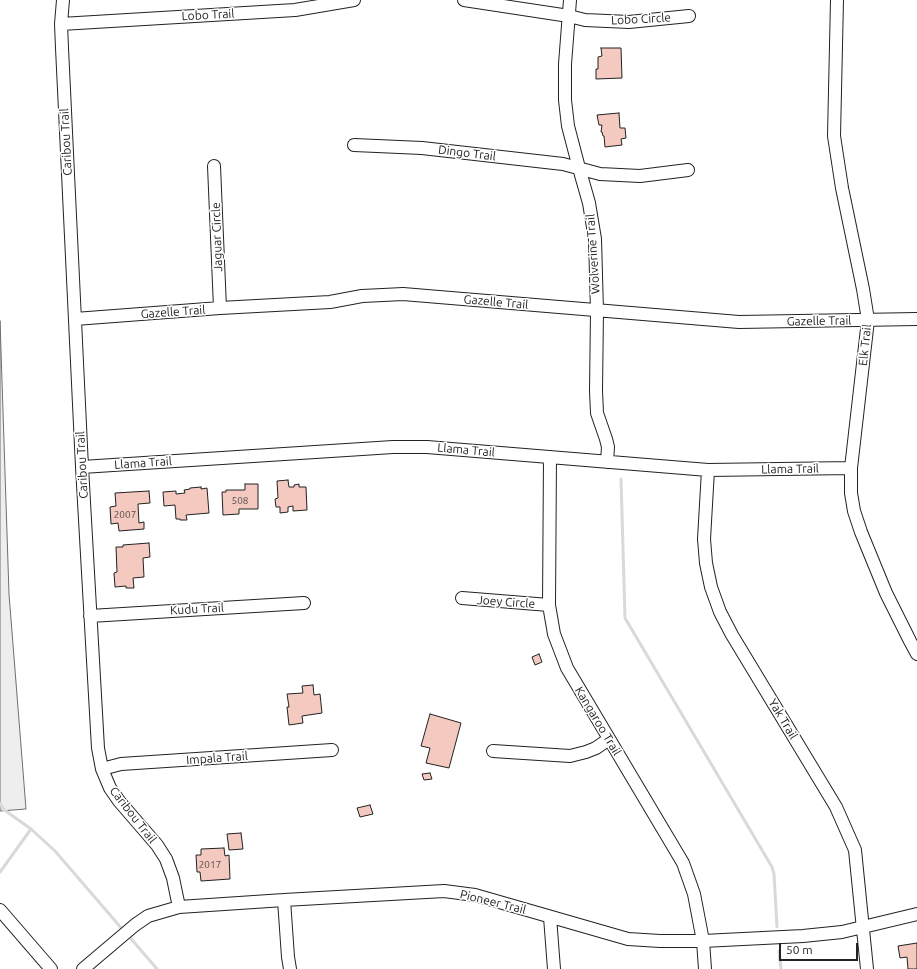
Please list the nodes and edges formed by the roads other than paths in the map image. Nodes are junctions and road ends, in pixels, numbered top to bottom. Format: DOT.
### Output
graph roads {
  1 [pos="63,0"];
  2 [pos="354,0"];
  3 [pos="464,0"];
  4 [pos="570,0"];
  5 [pos="837,0"];
  6 [pos="569,16"];
  7 [pos="690,16"];
  8 [pos="62,24"];
  9 [pos="354,145"];
  10 [pos="214,166"];
  11 [pos="579,168"];
  12 [pos="688,170"];
  13 [pos="220,308"];
  14 [pos="597,310"];
  15 [pos="75,319"];
  16 [pos="917,319"];
  17 [pos="868,320"];
  18 [pos="550,457"];
  19 [pos="607,462"];
  20 [pos="82,467"];
  21 [pos="851,468"];
  22 [pos="708,470"];
  23 [pos="462,598"];
  24 [pos="304,603"];
  25 [pos="550,605"];
  26 [pos="90,616"];
  27 [pos="917,654"];
  28 [pos="609,739"];
  29 [pos="332,750"];
  30 [pos="493,751"];
  31 [pos="102,769"];
  32 [pos="284,900"];
  33 [pos="178,907"];
  34 [pos="0,910"];
  35 [pos="917,914"];
  36 [pos="550,917"];
  37 [pos="864,927"];
  38 [pos="703,941"];
  39 [pos="50,969"];
  40 [pos="83,969"];
  41 [pos="290,969"];
  42 [pos="554,969"];
  43 [pos="705,969"];
  44 [pos="867,969"];
  1 -- 8 [label="street, Caribou Trail"];
  2 -- 8 [label="street, Lobo Trail"];
  3 -- 6 [label="street"];
  4 -- 6 [label="street, Wolverine Trail"];
  5 -- 17 [label="street, Elk Trail"];
  6 -- 7 [label="street, Lobo Circle"];
  6 -- 11 [label="street, Wolverine Trail"];
  8 -- 15 [label="street, Caribou Trail"];
  9 -- 11 [label="street, Dingo Trail"];
  10 -- 13 [label="street, Jaguar Circle"];
  11 -- 12 [label="street, Dingo Trail"];
  11 -- 14 [label="street, Wolverine Trail"];
  13 -- 14 [label="street, Gazelle Trail"];
  13 -- 15 [label="street, Gazelle Trail"];
  14 -- 17 [label="street, Gazelle Trail"];
  14 -- 19 [label="street, Wolverine Trail"];
  15 -- 20 [label="street, Caribou Trail"];
  16 -- 17 [label="street, Gazelle Trail"];
  17 -- 21 [label="street, Elk Trail"];
  18 -- 19 [label="street, Llama Trail"];
  18 -- 20 [label="street, Llama Trail"];
  18 -- 25 [label="street, Kangaroo Trail"];
  19 -- 22 [label="street, Llama Trail"];
  20 -- 26 [label="street, Caribou Trail"];
  21 -- 22 [label="street, Llama Trail"];
  21 -- 27 [label="street, Elk Trail"];
  22 -- 37 [label="street, Yak Trail"];
  23 -- 25 [label="street, Joey Circle"];
  24 -- 26 [label="street, Kudu Trail"];
  25 -- 28 [label="street, Kangaroo Trail"];
  26 -- 31 [label="street, Caribou Trail"];
  28 -- 30 [label="street"];
  28 -- 38 [label="street, Kangaroo Trail"];
  29 -- 31 [label="street, Impala Trail"];
  31 -- 33 [label="street, Caribou Trail"];
  32 -- 33 [label="street, Pioneer Trail"];
  32 -- 36 [label="street, Pioneer Trail"];
  32 -- 41 [label="street"];
  33 -- 40 [label="street, Pioneer Trail"];
  34 -- 39 [label="street"];
  35 -- 37 [label="street, Pioneer Trail"];
  36 -- 38 [label="street, Pioneer Trail"];
  36 -- 42 [label="street"];
  37 -- 38 [label="street, Pioneer Trail"];
  37 -- 44 [label="street, Yak Trail"];
  38 -- 43 [label="street, Kangaroo Trail"];
}
